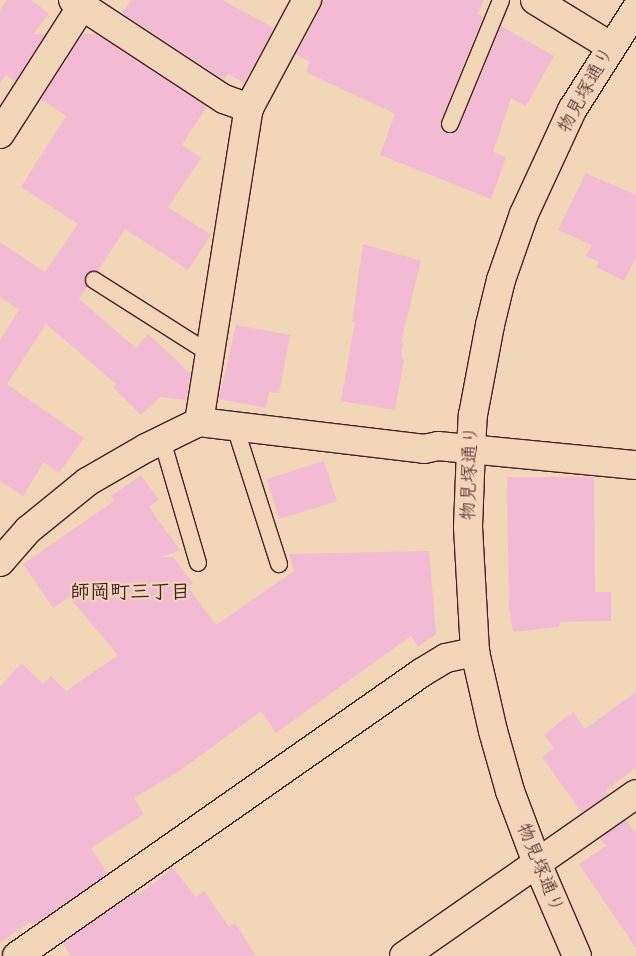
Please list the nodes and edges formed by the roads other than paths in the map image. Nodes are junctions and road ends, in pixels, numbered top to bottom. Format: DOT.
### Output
graph roads {
  1 [pos="307,0"];
  2 [pos="501,0"];
  3 [pos="535,0"];
  4 [pos="78,3"];
  5 [pos="636,9"];
  6 [pos="610,46"];
  7 [pos="249,108"];
  8 [pos="450,124"];
  9 [pos="0,134"];
  10 [pos="94,280"];
  11 [pos="209,353"];
  12 [pos="199,422"];
  13 [pos="235,427"];
  14 [pos="162,440"];
  15 [pos="470,449"];
  16 [pos="636,465"];
  17 [pos="0,562"];
  18 [pos="198,563"];
  19 [pos="279,564"];
  20 [pos="475,652"];
  21 [pos="636,794"];
  22 [pos="537,863"];
  23 [pos="17,956"];
  24 [pos="404,956"];
  25 [pos="577,956"];
  1 -- 7 [label="street"];
  2 -- 8 [label="lane"];
  3 -- 6 [label="street"];
  4 -- 7 [label="street"];
  4 -- 9 [label="street"];
  5 -- 6 [label="street, 物見塚通り"];
  6 -- 15 [label="street, 物見塚通り"];
  7 -- 11 [label="street"];
  10 -- 11 [label="lane"];
  11 -- 12 [label="street"];
  12 -- 13 [label="street"];
  12 -- 14 [label="street"];
  13 -- 15 [label="street"];
  13 -- 19 [label="lane"];
  14 -- 17 [label="street"];
  14 -- 18 [label="lane"];
  15 -- 16 [label="street"];
  15 -- 20 [label="street, 物見塚通り"];
  20 -- 22 [label="street, 物見塚通り"];
  20 -- 23 [label="street"];
  21 -- 22 [label="street"];
  22 -- 24 [label="street"];
  22 -- 25 [label="street, 物見塚通り"];
}
